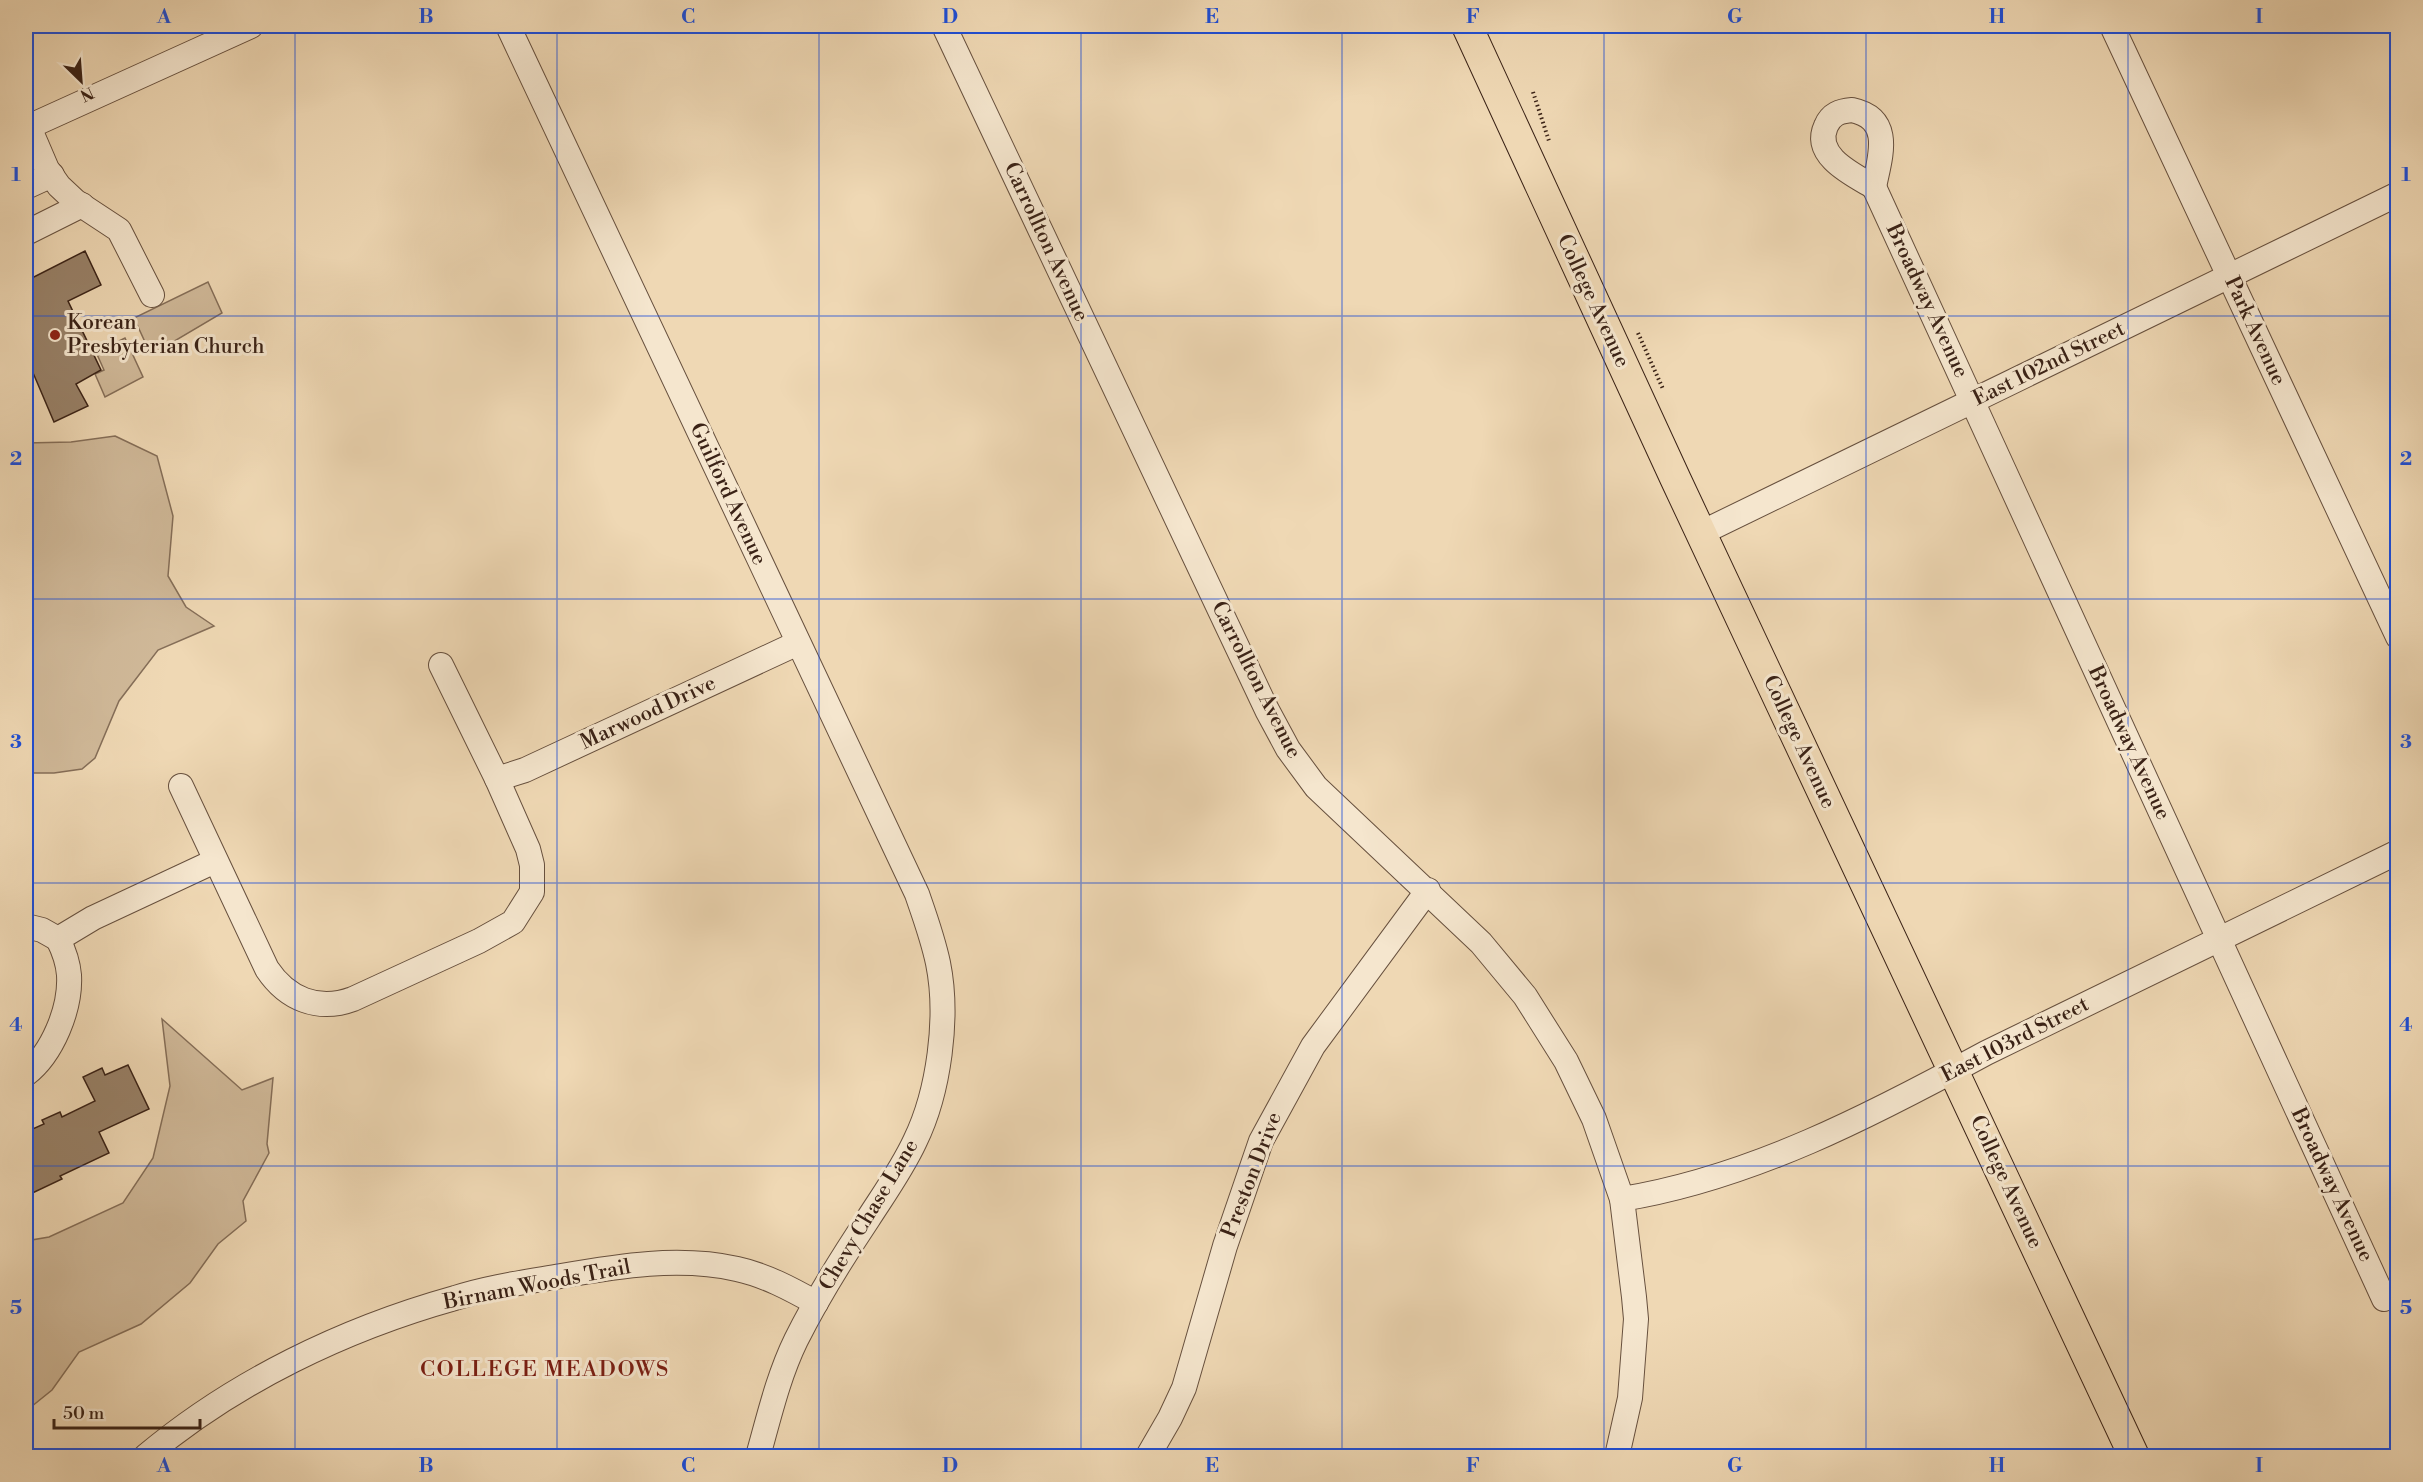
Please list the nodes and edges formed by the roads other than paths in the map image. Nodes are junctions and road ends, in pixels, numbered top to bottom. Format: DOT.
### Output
graph roads {
  1 [pos="251,26"];
  2 [pos="508,26"];
  3 [pos="944,26"];
  4 [pos="1467,26"];
  5 [pos="2112,26"];
  6 [pos="27,127"];
  7 [pos="52,175"];
  8 [pos="26,187"];
  9 [pos="1875,187"];
  10 [pos="2397,194"];
  11 [pos="82,205"];
  12 [pos="26,233"];
  13 [pos="2229,276"];
  14 [pos="152,295"];
  15 [pos="1973,401"];
  16 [pos="1701,533"];
  17 [pos="2397,637"];
  18 [pos="798,644"];
  19 [pos="441,665"];
  20 [pos="497,779"];
  21 [pos="180,786"];
  22 [pos="2397,852"];
  23 [pos="215,861"];
  24 [pos="1428,890"];
  25 [pos="26,926"];
  26 [pos="2219,938"];
  27 [pos="58,939"];
  28 [pos="938,966"];
  29 [pos="1953,1071"];
  30 [pos="26,1074"];
  31 [pos="1622,1199"];
  32 [pos="2384,1299"];
  33 [pos="816,1303"];
  34 [pos="146,1456"];
  35 [pos="759,1456"];
  36 [pos="1148,1456"];
  37 [pos="1617,1456"];
  38 [pos="2134,1456"];
  1 -- 6 [label="street"];
  2 -- 18 [label="street, Guilford Avenue"];
  3 -- 24 [label="street, Carrollton Avenue"];
  4 -- 16 [label="main road, College Avenue"];
  5 -- 13 [label="street, Park Avenue"];
  6 -- 7 [label="street"];
  7 -- 8 [label="street"];
  7 -- 11 [label="street"];
  9 -- 15 [label="street, Broadway Avenue"];
  10 -- 13 [label="street, East 102nd Street"];
  11 -- 12 [label="street"];
  11 -- 14 [label="street"];
  13 -- 15 [label="street, East 102nd Street"];
  13 -- 17 [label="street, Park Avenue"];
  15 -- 16 [label="street, East 102nd Street"];
  15 -- 26 [label="street, Broadway Avenue"];
  16 -- 29 [label="main road, College Avenue"];
  18 -- 20 [label="street, Marwood Drive"];
  18 -- 28 [label="street, Guilford Avenue"];
  19 -- 20 [label="street"];
  20 -- 23 [label="street"];
  21 -- 23 [label="street"];
  22 -- 26 [label="street, East 103rd Street"];
  23 -- 27 [label="street"];
  24 -- 31 [label="street, Carrollton Avenue"];
  24 -- 36 [label="street, Preston Drive"];
  25 -- 27 [label="street"];
  26 -- 29 [label="street, East 103rd Street"];
  26 -- 32 [label="street, Broadway Avenue"];
  27 -- 30 [label="street"];
  28 -- 33 [label="street, Chevy Chase Lane"];
  29 -- 31 [label="street, East 103rd Street"];
  29 -- 38 [label="main road, College Avenue"];
  31 -- 37 [label="street, Carrollton Avenue"];
  33 -- 34 [label="street, Birnam Woods Trail"];
  33 -- 35 [label="street, Chevy Chase Lane"];
}
